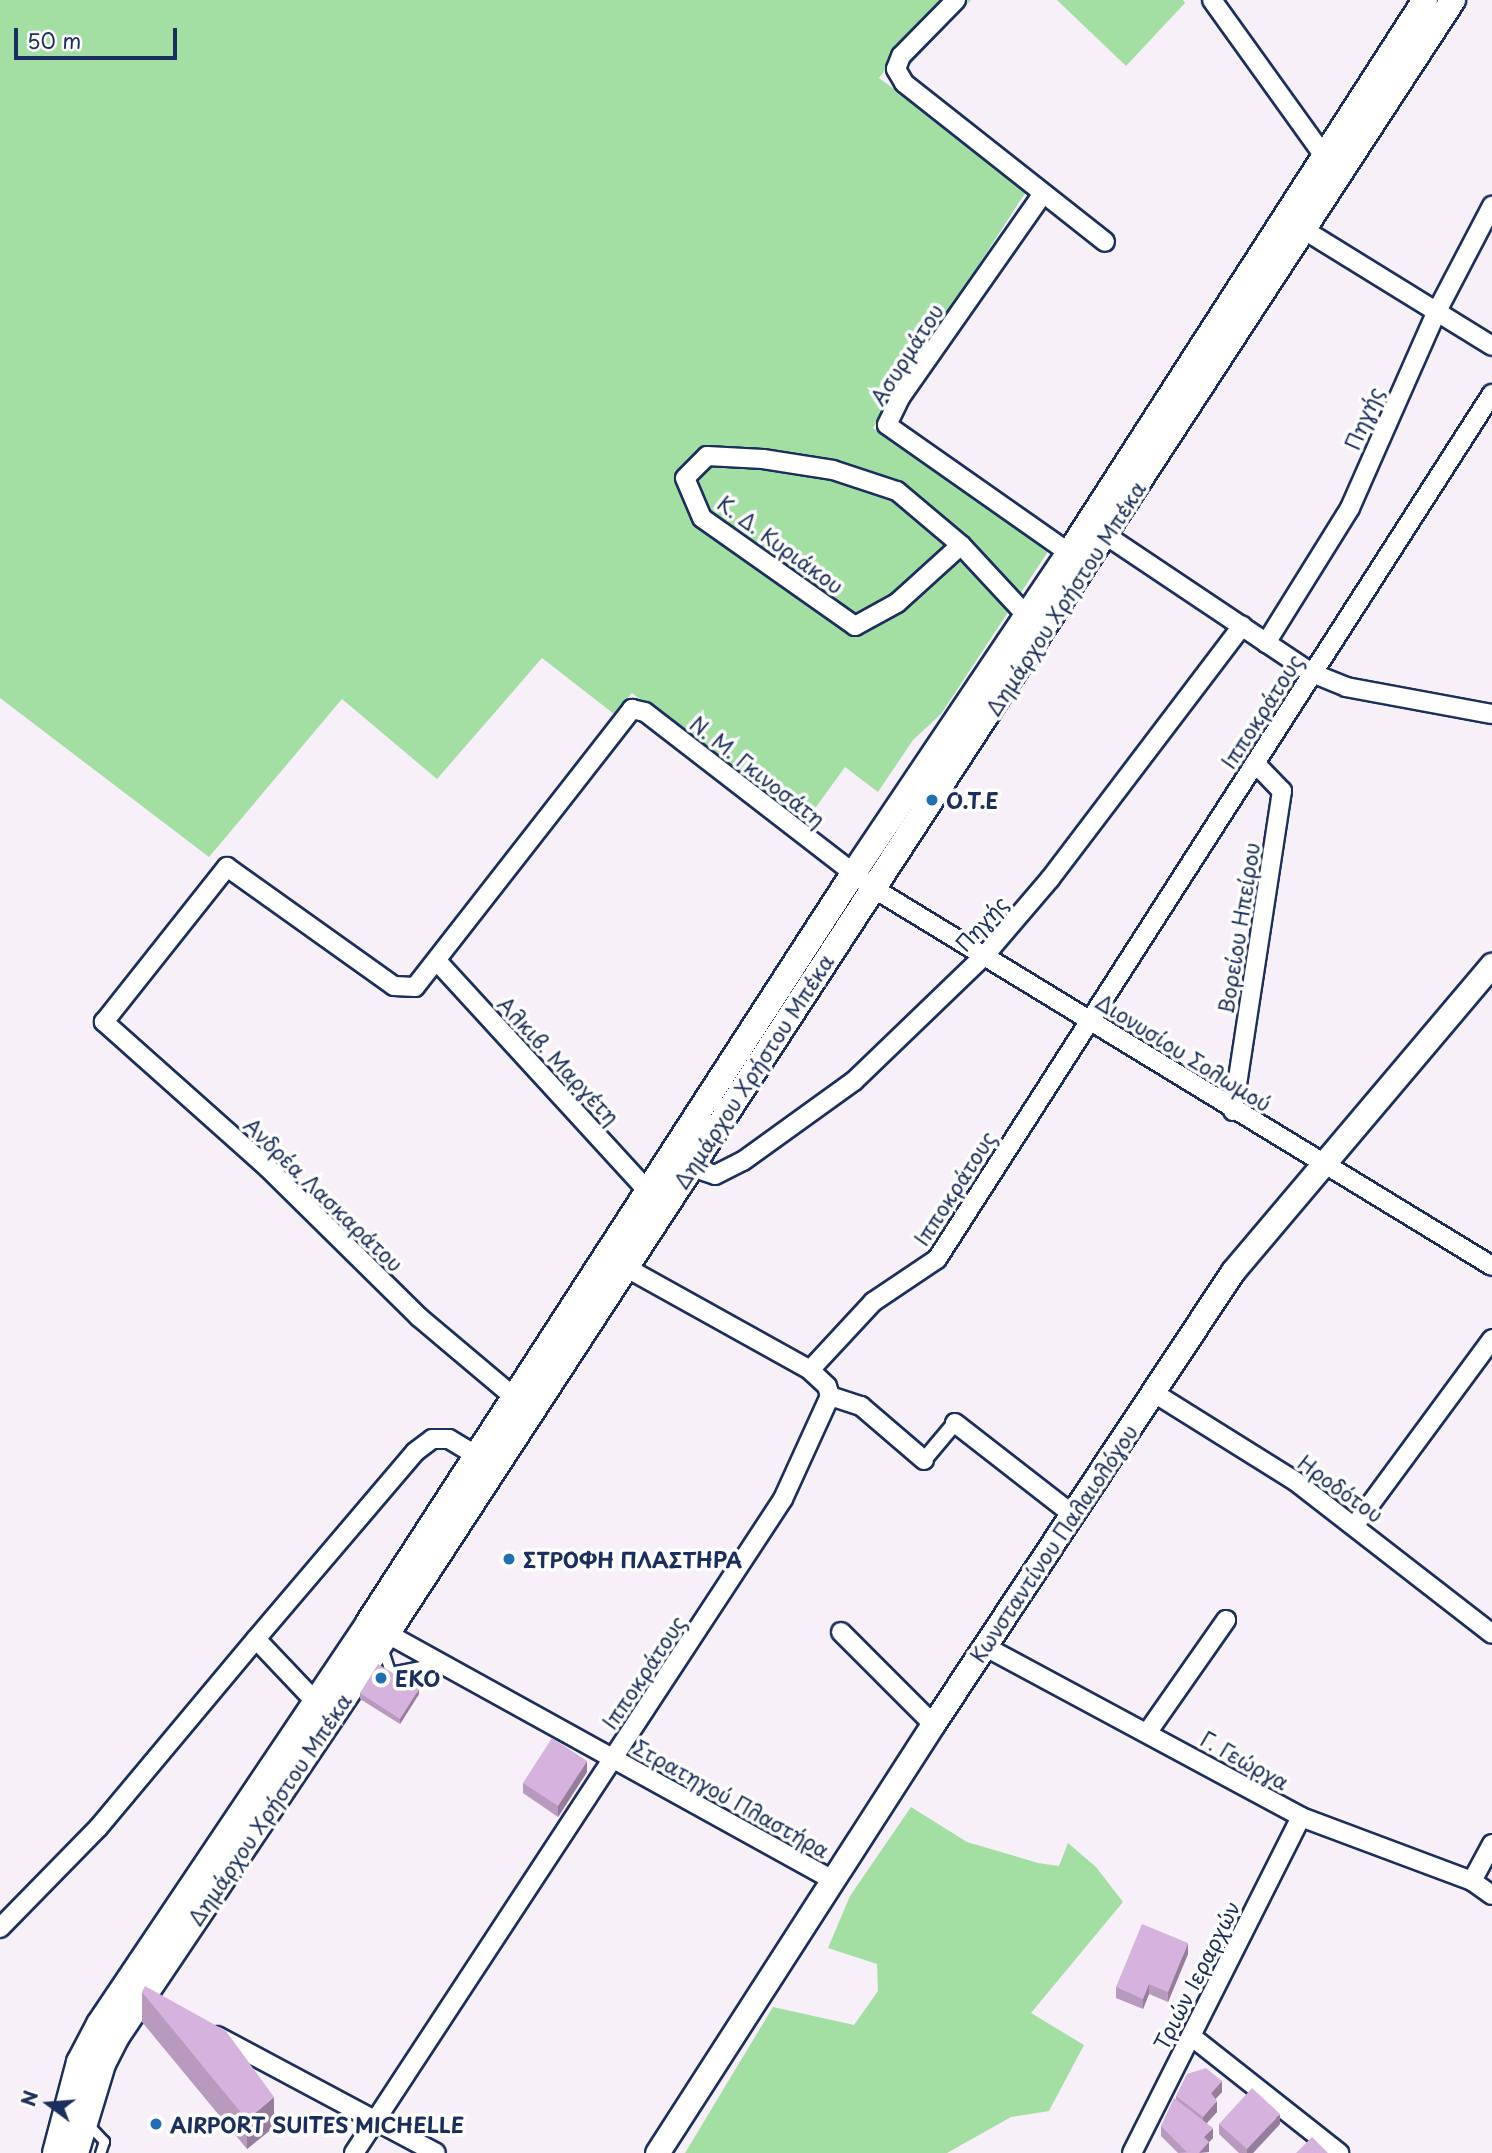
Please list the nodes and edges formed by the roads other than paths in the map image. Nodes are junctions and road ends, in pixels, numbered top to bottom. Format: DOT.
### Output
graph roads {
  1 [pos="956,0"];
  2 [pos="1212,0"];
  3 [pos="1425,0"];
  4 [pos="1453,0"];
  5 [pos="1324,156"];
  6 [pos="1042,195"];
  7 [pos="1492,206"];
  8 [pos="1284,218"];
  9 [pos="1306,230"];
  10 [pos="1105,242"];
  11 [pos="1437,311"];
  12 [pos="1492,346"];
  13 [pos="1492,394"];
  14 [pos="1107,536"];
  15 [pos="961,545"];
  16 [pos="1069,553"];
  17 [pos="1027,616"];
  18 [pos="1242,626"];
  19 [pos="1266,643"];
  20 [pos="1312,673"];
  21 [pos="1492,714"];
  22 [pos="1255,763"];
  23 [pos="863,881"];
  24 [pos="985,954"];
  25 [pos="438,961"];
  26 [pos="1492,965"];
  27 [pos="1089,1020"];
  28 [pos="1233,1111"];
  29 [pos="1323,1163"];
  30 [pos="691,1167"];
  31 [pos="647,1190"];
  32 [pos="1492,1266"];
  33 [pos="625,1268"];
  34 [pos="1492,1339"];
  35 [pos="810,1370"];
  36 [pos="1154,1393"];
  37 [pos="830,1396"];
  38 [pos="514,1397"];
  39 [pos="955,1423"];
  40 [pos="476,1455"];
  41 [pos="924,1460"];
  42 [pos="1072,1514"];
  43 [pos="1355,1525"];
  44 [pos="1226,1620"];
  45 [pos="841,1632"];
  46 [pos="379,1633"];
  47 [pos="1492,1634"];
  48 [pos="256,1639"];
  49 [pos="984,1646"];
  50 [pos="440,1663"];
  51 [pos="390,1672"];
  52 [pos="364,1692"];
  53 [pos="313,1699"];
  54 [pos="933,1724"];
  55 [pos="1147,1733"];
  56 [pos="613,1758"];
  57 [pos="1301,1817"];
  58 [pos="1492,1843"];
  59 [pos="833,1880"];
  60 [pos="1472,1881"];
  61 [pos="1492,1895"];
  62 [pos="0,1928"];
  63 [pos="203,2029"];
  64 [pos="1191,2036"];
  65 [pos="373,2119"];
  66 [pos="85,2121"];
  67 [pos="55,2153"];
  68 [pos="76,2153"];
  69 [pos="100,2153"];
  70 [pos="354,2153"];
  71 [pos="436,2153"];
  72 [pos="657,2153"];
  73 [pos="1132,2153"];
  74 [pos="1339,2153"];
  1 -- 6 [label="street"];
  2 -- 5 [label="street"];
  3 -- 5 [label="main road, Δημάρχου Χρήστου Μπέκα"];
  4 -- 9 [label="main road, Δημάρχου Χρήστου Μπέκα"];
  5 -- 8 [label="main road, Δημάρχου Χρήστου Μπέκα"];
  6 -- 10 [label="street"];
  6 -- 16 [label="street, Ασυρμάτου"];
  7 -- 11 [label="street, Πηγής"];
  8 -- 9 [label="street"];
  8 -- 16 [label="main road, Δημάρχου Χρήστου Μπέκα"];
  9 -- 11 [label="street"];
  9 -- 14 [label="main road, Δημάρχου Χρήστου Μπέκα"];
  11 -- 12 [label="street"];
  11 -- 19 [label="street, Πηγής"];
  13 -- 20 [label="street, Ιπποκράτους"];
  14 -- 18 [label="street"];
  14 -- 23 [label="main road, Δημάρχου Χρήστου Μπέκα"];
  15 -- 15 [label="street, Κ. Δ. Κυριάκου"];
  15 -- 17 [label="street, Κ. Δ. Κυριάκου"];
  16 -- 17 [label="main road, Δημάρχου Χρήστου Μπέκα"];
  17 -- 23 [label="main road, Δημάρχου Χρήστου Μπέκα"];
  18 -- 19 [label="street"];
  18 -- 24 [label="street, Πηγής"];
  19 -- 20 [label="street"];
  20 -- 21 [label="street"];
  20 -- 22 [label="street, Ιπποκράτους"];
  22 -- 27 [label="street, Ιπποκράτους"];
  22 -- 28 [label="street, Βορείου Ηπείρου"];
  23 -- 24 [label="street, Διονυσίου Σολωμού"];
  23 -- 25 [label="street, Ν. Μ. Γκινοσάτη"];
  23 -- 30 [label="main road, Δημάρχου Χρήστου Μπέκα"];
  23 -- 31 [label="main road, Δημάρχου Χρήστου Μπέκα"];
  24 -- 27 [label="street, Διονυσίου Σολωμού"];
  24 -- 30 [label="street, Πηγής"];
  25 -- 31 [label="street, Αλκιβ. Μαργέτη"];
  25 -- 38 [label="street, Ανδρέα Λασκαράτου"];
  26 -- 29 [label="street, Κωνσταντίνου Παλαιολόγου"];
  27 -- 28 [label="street, Διονυσίου Σολωμού"];
  27 -- 35 [label="street, Ιπποκράτους"];
  28 -- 29 [label="street, Διονυσίου Σολωμού"];
  29 -- 32 [label="street, Διονυσίου Σολωμού"];
  29 -- 36 [label="street, Κωνσταντίνου Παλαιολόγου"];
  30 -- 33 [label="main road, Δημάρχου Χρήστου Μπέκα"];
  31 -- 38 [label="main road, Δημάρχου Χρήστου Μπέκα"];
  33 -- 35 [label="street"];
  33 -- 46 [label="main road, Δημάρχου Χρήστου Μπέκα"];
  34 -- 43 [label="street"];
  35 -- 37 [label="street"];
  36 -- 42 [label="street, Κωνσταντίνου Παλαιολόγου"];
  36 -- 43 [label="street, Ηροδότου"];
  37 -- 41 [label="street"];
  37 -- 56 [label="street, Ιπποκράτους"];
  38 -- 40 [label="main road, Δημάρχου Χρήστου Μπέκα"];
  39 -- 41 [label="street"];
  39 -- 42 [label="street"];
  40 -- 46 [label="main road, Δημάρχου Χρήστου Μπέκα"];
  40 -- 48 [label="street"];
  42 -- 49 [label="street, Κωνσταντίνου Παλαιολόγου"];
  43 -- 47 [label="street, Ηροδότου"];
  44 -- 55 [label="street"];
  45 -- 54 [label="street"];
  46 -- 50 [label="street, Στρατηγού Πλαστήρα"];
  46 -- 51 [label="lane"];
  46 -- 52 [label="main road, Δημάρχου Χρήστου Μπέκα"];
  46 -- 53 [label="main road, Δημάρχου Χρήστου Μπέκα"];
  48 -- 53 [label="street"];
  48 -- 62 [label="street"];
  49 -- 54 [label="street, Κωνσταντίνου Παλαιολόγου"];
  49 -- 55 [label="street, Γ. Γεώργα"];
  50 -- 51 [label="lane"];
  50 -- 56 [label="street, Στρατηγού Πλαστήρα"];
  51 -- 52 [label="lane"];
  52 -- 66 [label="main road, Δημάρχου Χρήστου Μπέκα"];
  53 -- 67 [label="main road, Δημάρχου Χρήστου Μπέκα"];
  54 -- 59 [label="street, Κωνσταντίνου Παλαιολόγου"];
  55 -- 57 [label="street, Γ. Γεώργα"];
  56 -- 59 [label="street, Στρατηγού Πλαστήρα"];
  56 -- 65 [label="street, Ιπποκράτους"];
  57 -- 60 [label="street, Γ. Γεώργα"];
  57 -- 64 [label="street, Τριών Ιεραρχών"];
  58 -- 60 [label="street"];
  59 -- 72 [label="street, Κωνσταντίνου Παλαιολόγου"];
  60 -- 61 [label="street, Γ. Γεώργα"];
  63 -- 65 [label="street"];
  64 -- 73 [label="street, Τριών Ιεραρχών"];
  64 -- 74 [label="street"];
  65 -- 70 [label="street, Ιπποκράτους"];
  65 -- 71 [label="street"];
  66 -- 68 [label="main road, Δημάρχου Χρήστου Μπέκα"];
  66 -- 69 [label="lane"];
}
